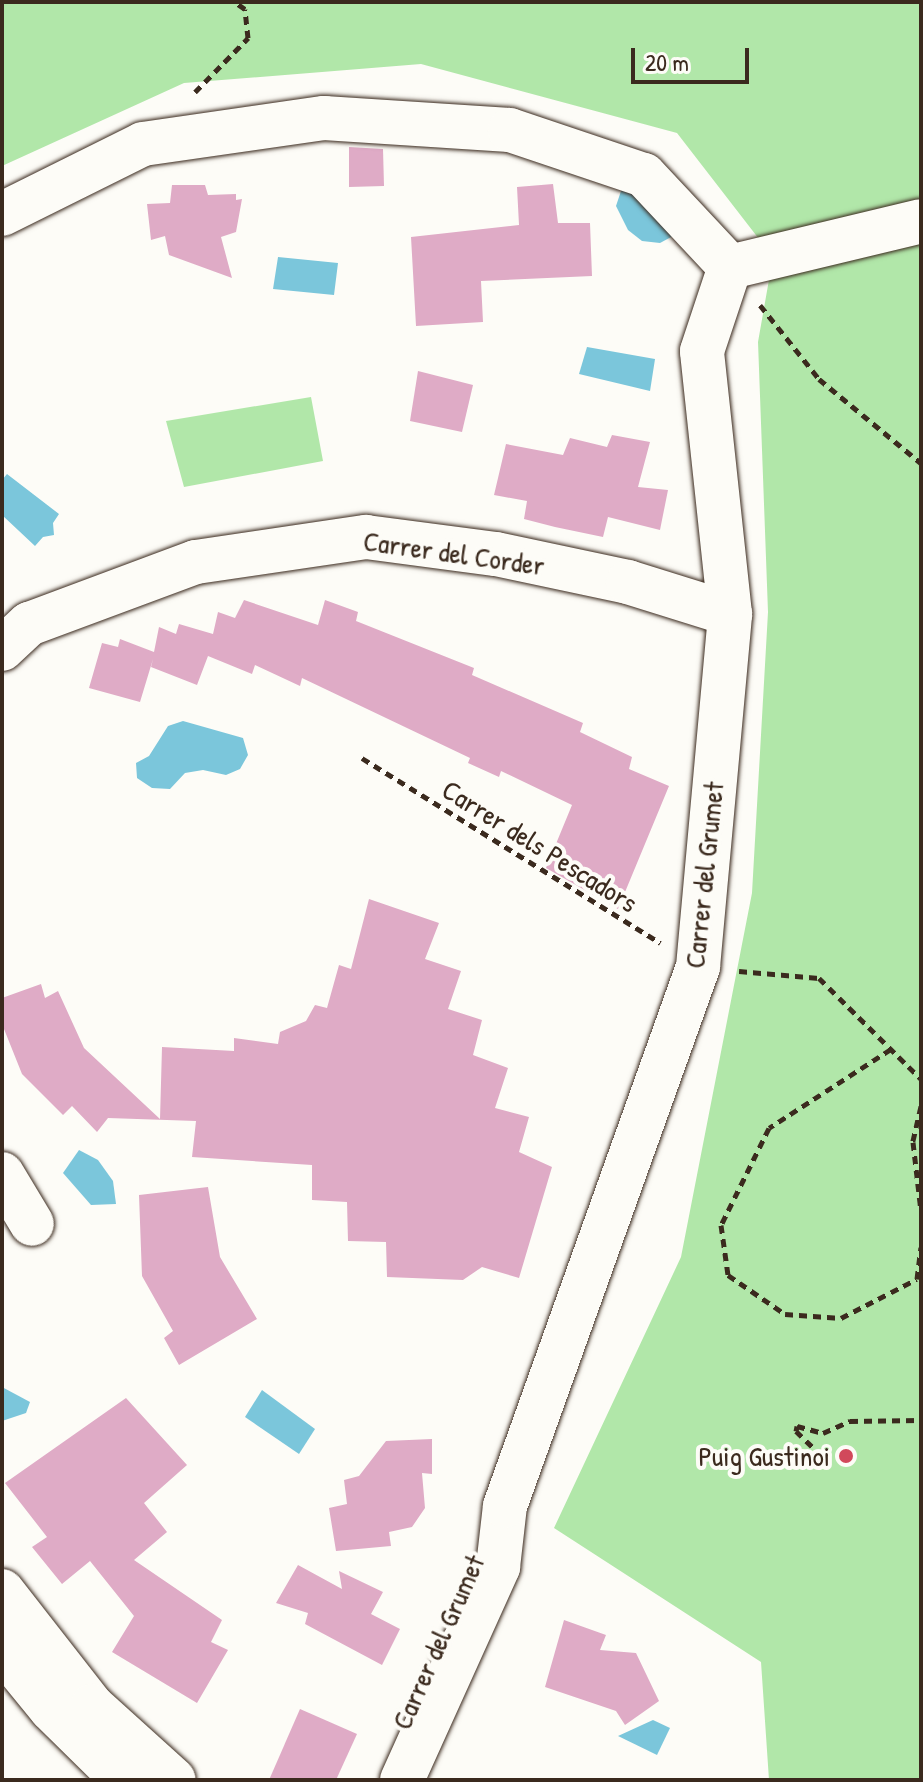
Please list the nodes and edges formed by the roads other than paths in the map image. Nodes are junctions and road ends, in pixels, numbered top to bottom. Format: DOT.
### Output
graph roads {
  1 [pos="2,214"];
  2 [pos="921,221"];
  3 [pos="730,267"];
  4 [pos="730,614"];
  5 [pos="2,649"];
  6 [pos="2,1174"];
  7 [pos="32,1224"];
  8 [pos="505,1506"];
  9 [pos="2,1591"];
  10 [pos="2,1649"];
  11 [pos="123,1780"];
  12 [pos="174,1780"];
  13 [pos="375,1780"];
  14 [pos="402,1780"];
  1 -- 3 [label="street"];
  2 -- 3 [label="street"];
  3 -- 4 [label="street, Carrer del Grumet"];
  4 -- 5 [label="street, Carrer del Corder"];
  4 -- 8 [label="street, Carrer del Grumet"];
  6 -- 7 [label="street"];
  8 -- 13 [label="street, Carrer del Grumet"];
  8 -- 14 [label="street, Carrer del Grumet"];
  9 -- 12 [label="street"];
  10 -- 11 [label="street"];
}
